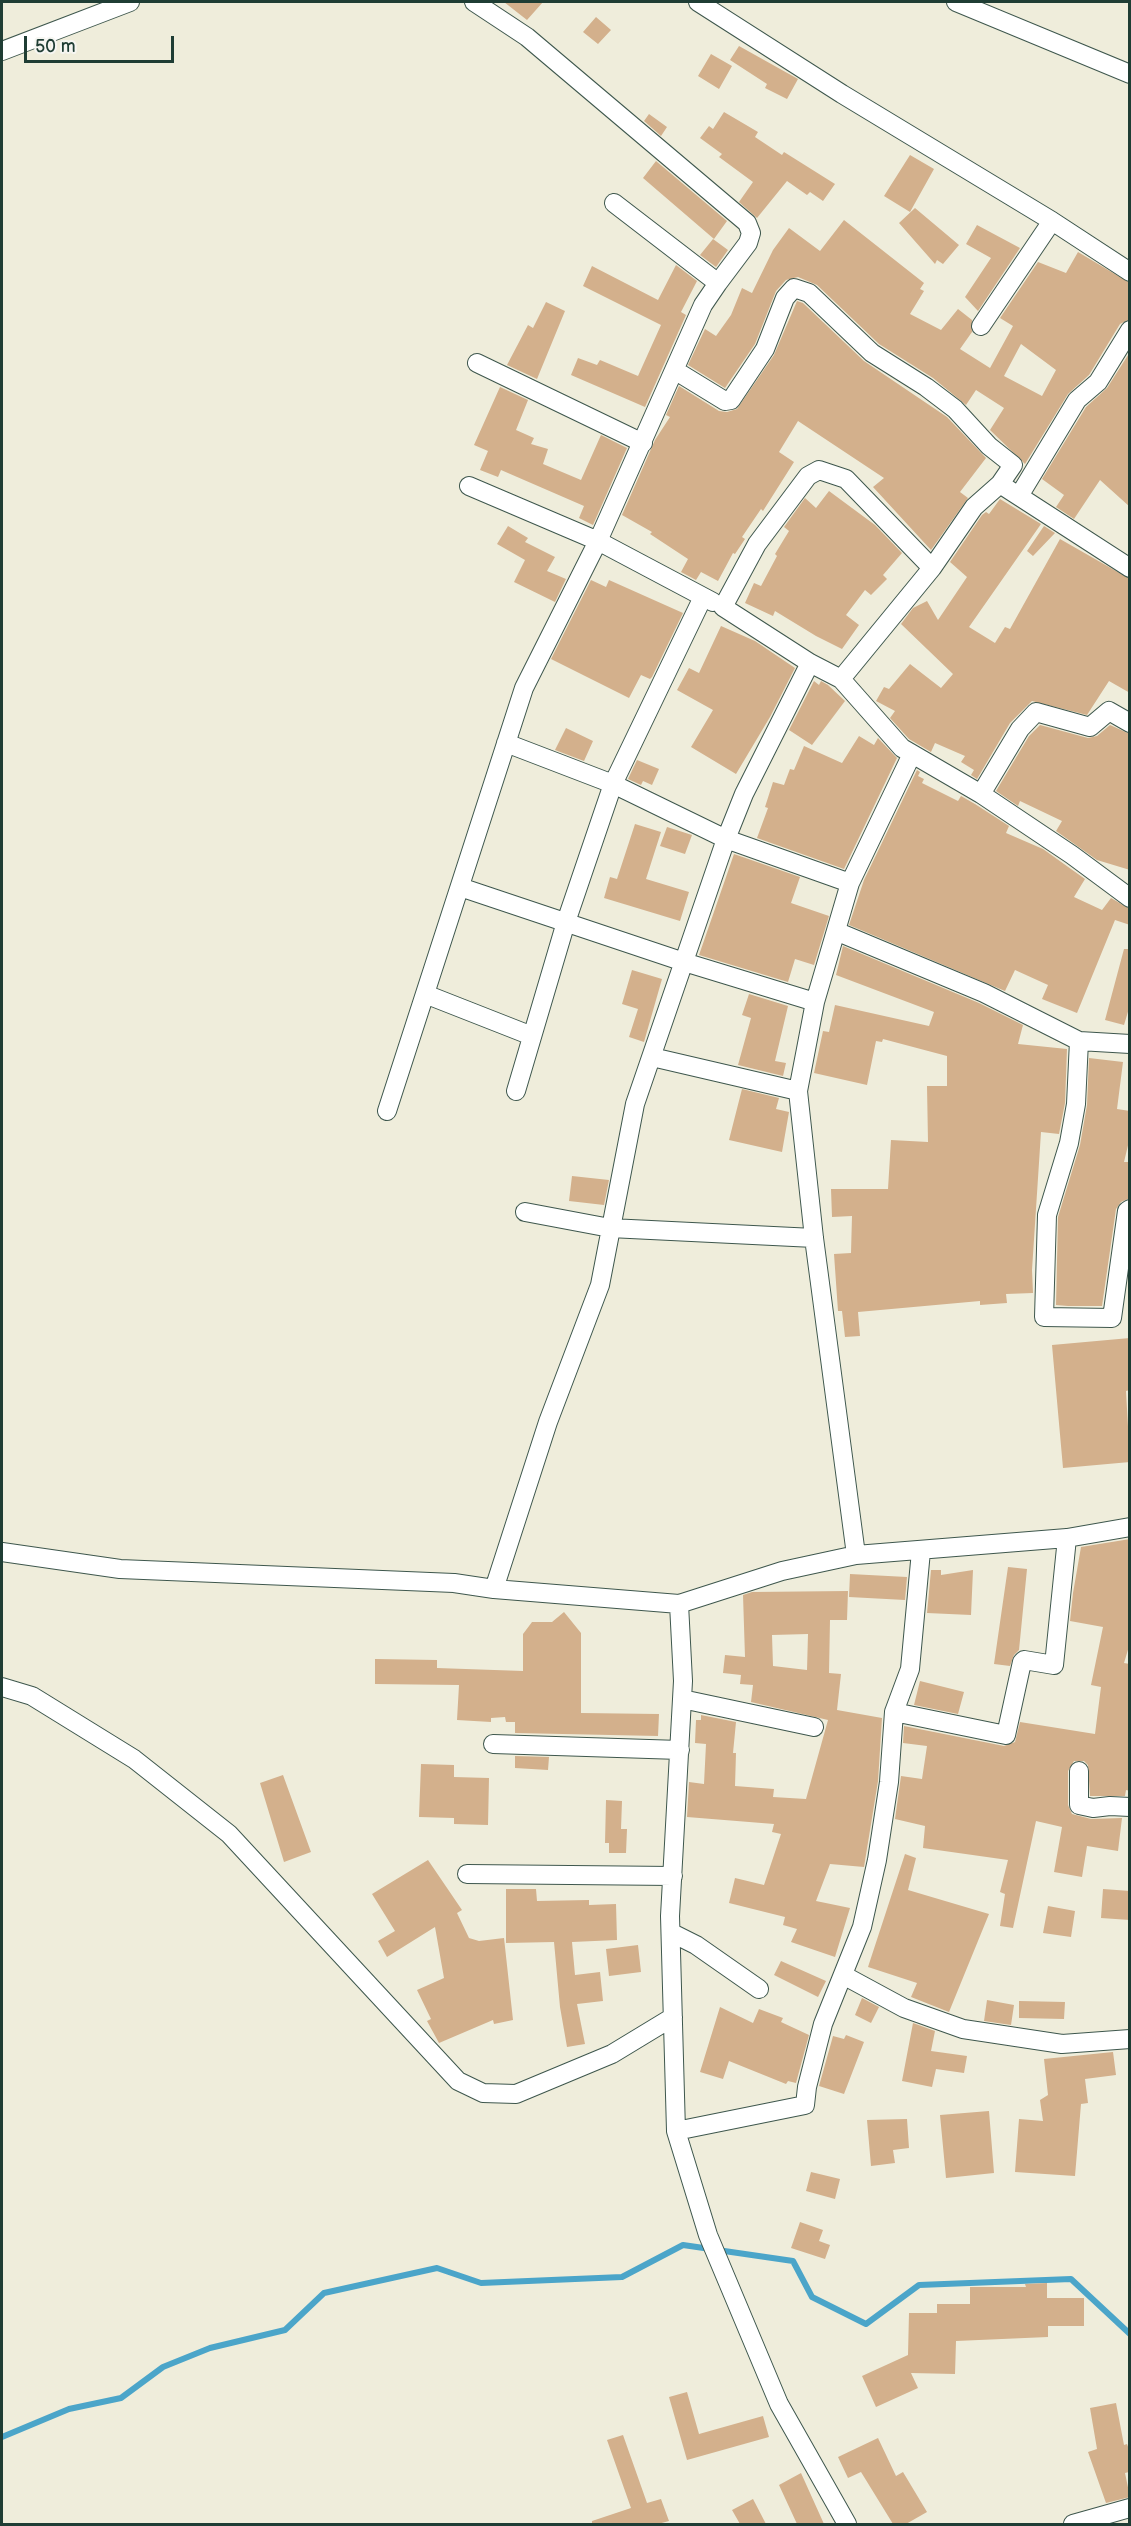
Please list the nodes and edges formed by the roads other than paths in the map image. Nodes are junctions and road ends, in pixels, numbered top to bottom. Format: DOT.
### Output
graph roads {
  1 [pos="130,2"];
  2 [pos="474,2"];
  3 [pos="698,2"];
  4 [pos="956,2"];
  5 [pos="2,51"];
  6 [pos="1130,74"];
  7 [pos="614,203"];
  8 [pos="1052,221"];
  9 [pos="1130,272"];
  10 [pos="718,284"];
  11 [pos="981,326"];
  12 [pos="1130,330"];
  13 [pos="477,363"];
  14 [pos="676,371"];
  15 [pos="643,443"];
  16 [pos="1000,484"];
  17 [pos="469,486"];
  18 [pos="1019,496"];
  19 [pos="598,541"];
  20 [pos="932,568"];
  21 [pos="1130,568"];
  22 [pos="703,597"];
  23 [pos="723,608"];
  24 [pos="810,663"];
  25 [pos="841,679"];
  26 [pos="1130,723"];
  27 [pos="506,743"];
  28 [pos="912,754"];
  29 [pos="613,784"];
  30 [pos="981,794"];
  31 [pos="726,839"];
  32 [pos="850,883"];
  33 [pos="460,887"];
  34 [pos="1130,898"];
  35 [pos="566,922"];
  36 [pos="838,932"];
  37 [pos="684,962"];
  38 [pos="425,994"];
  39 [pos="815,1002"];
  40 [pos="532,1036"];
  41 [pos="1079,1041"];
  42 [pos="1130,1044"];
  43 [pos="652,1057"];
  44 [pos="516,1091"];
  45 [pos="798,1091"];
  46 [pos="387,1111"];
  47 [pos="1130,1209"];
  48 [pos="525,1212"];
  49 [pos="610,1228"];
  50 [pos="814,1238"];
  51 [pos="1130,1527"];
  52 [pos="1068,1538"];
  53 [pos="921,1551"];
  54 [pos="2,1552"];
  55 [pos="856,1555"];
  56 [pos="494,1589"];
  57 [pos="679,1604"];
  58 [pos="2,1687"];
  59 [pos="682,1699"];
  60 [pos="894,1712"];
  61 [pos="814,1727"];
  62 [pos="493,1744"];
  63 [pos="680,1750"];
  64 [pos="1079,1771"];
  65 [pos="1130,1808"];
  66 [pos="467,1874"];
  67 [pos="673,1876"];
  68 [pos="672,1933"];
  69 [pos="843,1975"];
  70 [pos="759,1989"];
  71 [pos="673,2017"];
  72 [pos="1130,2039"];
  73 [pos="676,2131"];
  74 [pos="1130,2508"];
  75 [pos="847,2524"];
  76 [pos="1073,2524"];
  1 -- 5 [label="street"];
  2 -- 10 [label="street"];
  3 -- 8 [label="street"];
  4 -- 6 [label="street"];
  7 -- 10 [label="street"];
  8 -- 9 [label="street"];
  8 -- 11 [label="street"];
  10 -- 14 [label="street"];
  12 -- 18 [label="street"];
  13 -- 15 [label="street"];
  14 -- 15 [label="street"];
  14 -- 16 [label="street"];
  15 -- 19 [label="street"];
  16 -- 18 [label="street"];
  16 -- 20 [label="street"];
  17 -- 19 [label="street"];
  18 -- 21 [label="street"];
  19 -- 22 [label="street"];
  19 -- 27 [label="street"];
  20 -- 23 [label="street"];
  20 -- 25 [label="street"];
  22 -- 23 [label="street"];
  22 -- 29 [label="street"];
  23 -- 24 [label="street"];
  24 -- 25 [label="street"];
  24 -- 31 [label="street"];
  25 -- 28 [label="street"];
  26 -- 30 [label="street"];
  27 -- 29 [label="street"];
  27 -- 33 [label="street"];
  28 -- 30 [label="street"];
  28 -- 32 [label="street"];
  29 -- 31 [label="street"];
  29 -- 35 [label="street"];
  30 -- 34 [label="street"];
  31 -- 32 [label="street"];
  31 -- 37 [label="street"];
  32 -- 36 [label="street"];
  33 -- 35 [label="street"];
  33 -- 38 [label="street"];
  35 -- 37 [label="street"];
  35 -- 40 [label="street"];
  36 -- 39 [label="street"];
  36 -- 41 [label="street"];
  37 -- 39 [label="street"];
  37 -- 43 [label="street"];
  38 -- 40 [label="street"];
  38 -- 46 [label="street"];
  39 -- 45 [label="street"];
  40 -- 44 [label="street"];
  41 -- 42 [label="street"];
  41 -- 47 [label="street"];
  43 -- 45 [label="street"];
  43 -- 49 [label="street"];
  45 -- 50 [label="street"];
  48 -- 49 [label="street"];
  49 -- 50 [label="street"];
  49 -- 56 [label="street"];
  50 -- 55 [label="street"];
  51 -- 52 [label="street"];
  52 -- 53 [label="street"];
  52 -- 60 [label="street"];
  53 -- 55 [label="street"];
  53 -- 60 [label="street"];
  54 -- 56 [label="street"];
  55 -- 57 [label="street"];
  56 -- 57 [label="street"];
  57 -- 59 [label="street"];
  58 -- 71 [label="street"];
  59 -- 61 [label="street"];
  59 -- 63 [label="street"];
  60 -- 69 [label="street"];
  62 -- 63 [label="street"];
  63 -- 67 [label="street"];
  64 -- 65 [label="street"];
  66 -- 67 [label="street"];
  67 -- 68 [label="street"];
  68 -- 70 [label="street"];
  68 -- 71 [label="street"];
  69 -- 72 [label="street"];
  69 -- 73 [label="street"];
  71 -- 73 [label="street"];
  73 -- 75 [label="street"];
  74 -- 76 [label="street"];
}
